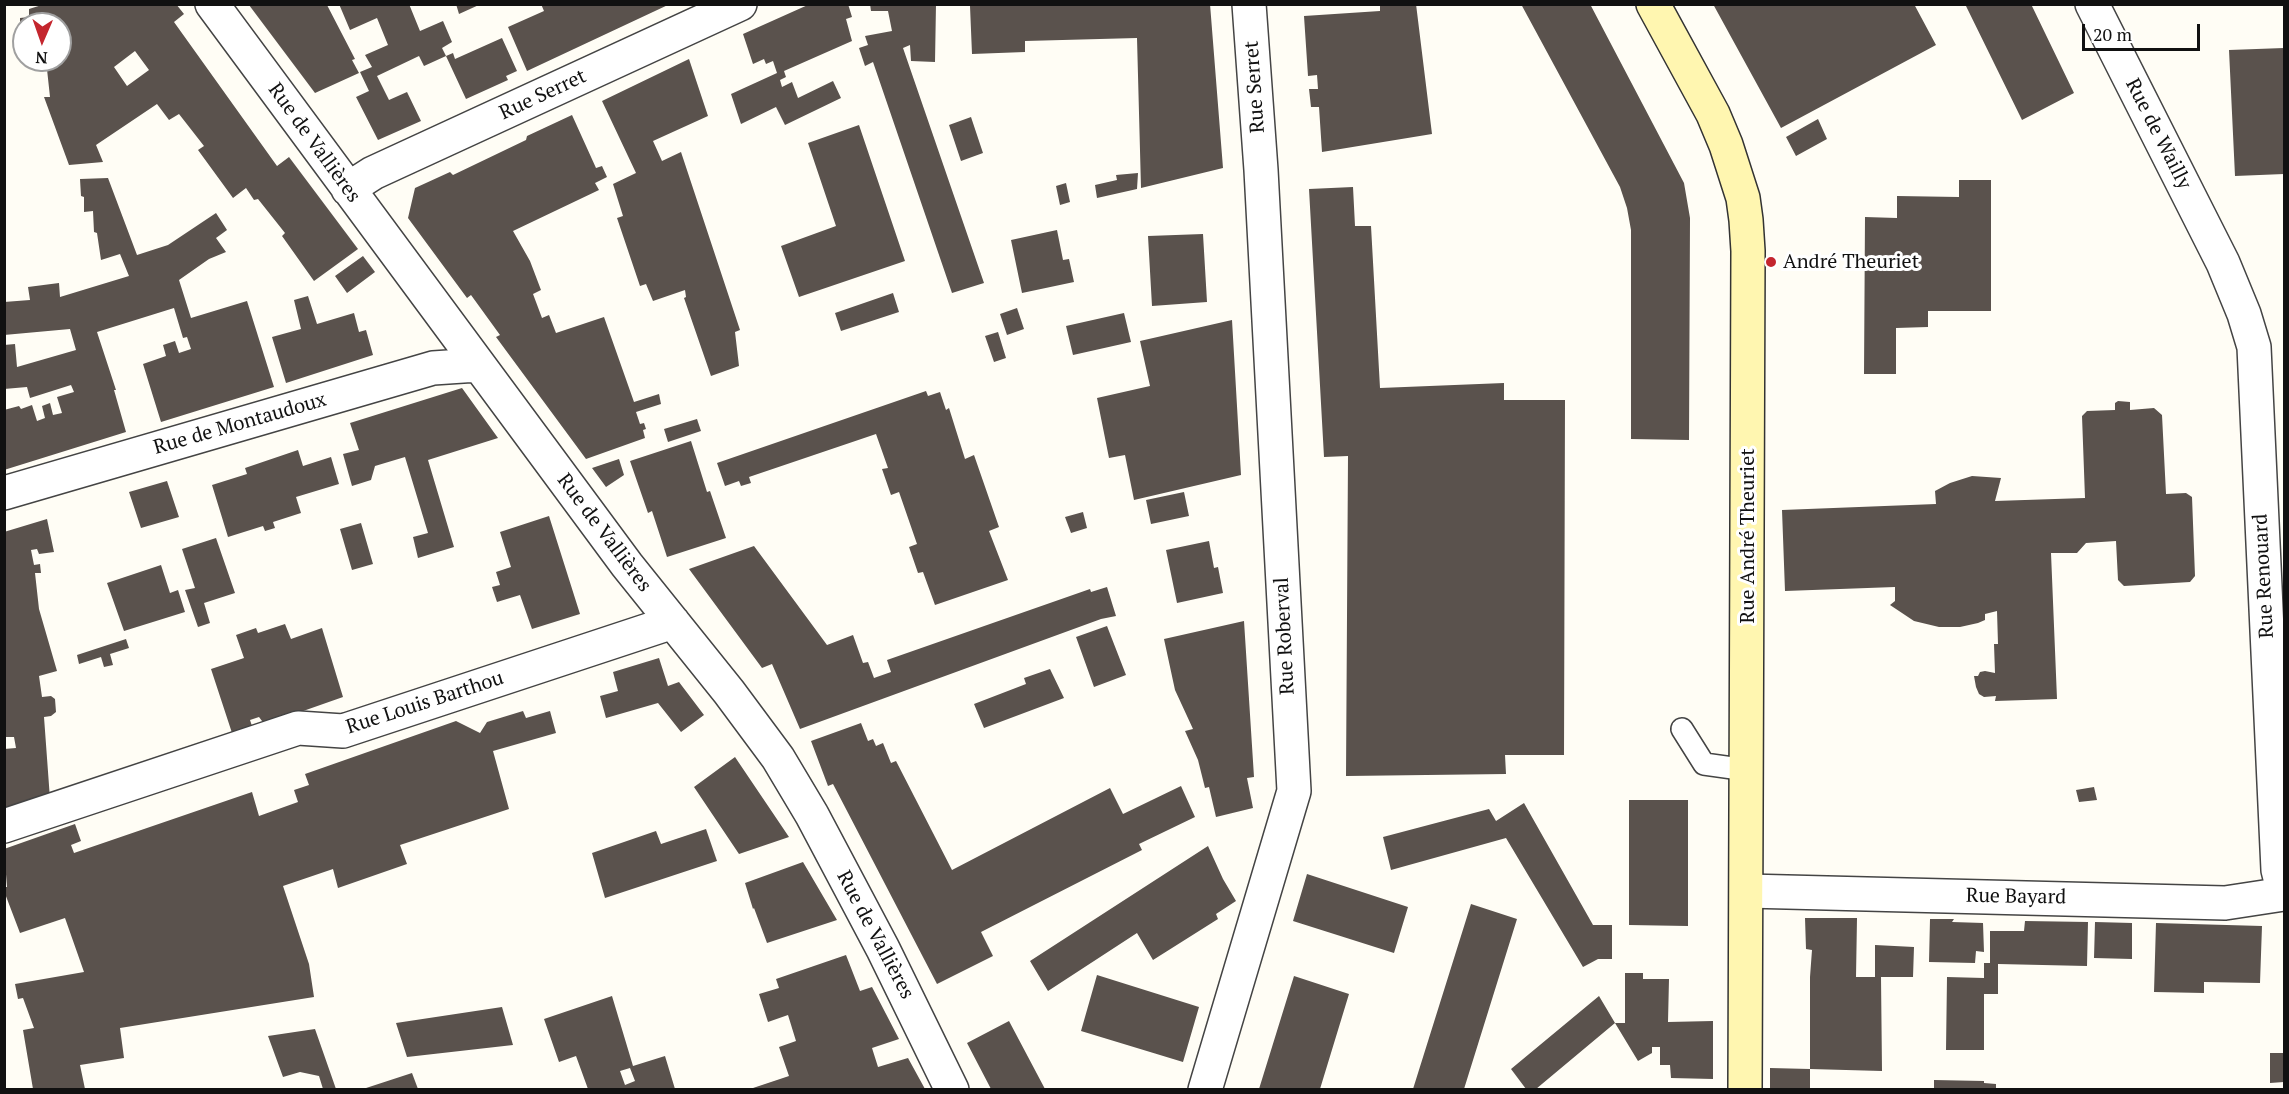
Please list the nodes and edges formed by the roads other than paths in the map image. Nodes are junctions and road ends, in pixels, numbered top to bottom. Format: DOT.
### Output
graph roads {
  1 [pos="212,4"];
  2 [pos="740,4"];
  3 [pos="1249,4"];
  4 [pos="1653,4"];
  5 [pos="2092,4"];
  6 [pos="1261,170"];
  7 [pos="348,189"];
  8 [pos="2223,263"];
  9 [pos="478,365"];
  10 [pos="4,492"];
  11 [pos="673,622"];
  12 [pos="1682,729"];
  13 [pos="1747,770"];
  14 [pos="4,826"];
  15 [pos="1747,891"];
  16 [pos="2284,894"];
  17 [pos="952,1089"];
  18 [pos="1204,1089"];
  19 [pos="1745,1089"];
  1 -- 7 [label="street, Rue de Vallières"];
  2 -- 7 [label="street, Rue Serret"];
  3 -- 6 [label="street, Rue Serret"];
  4 -- 13 [label="street, Rue André Theuriet"];
  5 -- 8 [label="street, Rue de Wailly"];
  6 -- 18 [label="street, Rue Roberval"];
  7 -- 9 [label="street, Rue de Vallières"];
  8 -- 16 [label="street, Rue Renouard"];
  9 -- 10 [label="street, Rue de Montaudoux"];
  9 -- 11 [label="street, Rue de Vallières"];
  11 -- 14 [label="street, Rue Louis Barthou"];
  11 -- 17 [label="street, Rue de Vallières"];
  12 -- 13 [label="lane"];
  13 -- 15 [label="street, Rue André Theuriet"];
  15 -- 16 [label="street, Rue Bayard"];
  15 -- 19 [label="street, Rue André Theuriet"];
}
